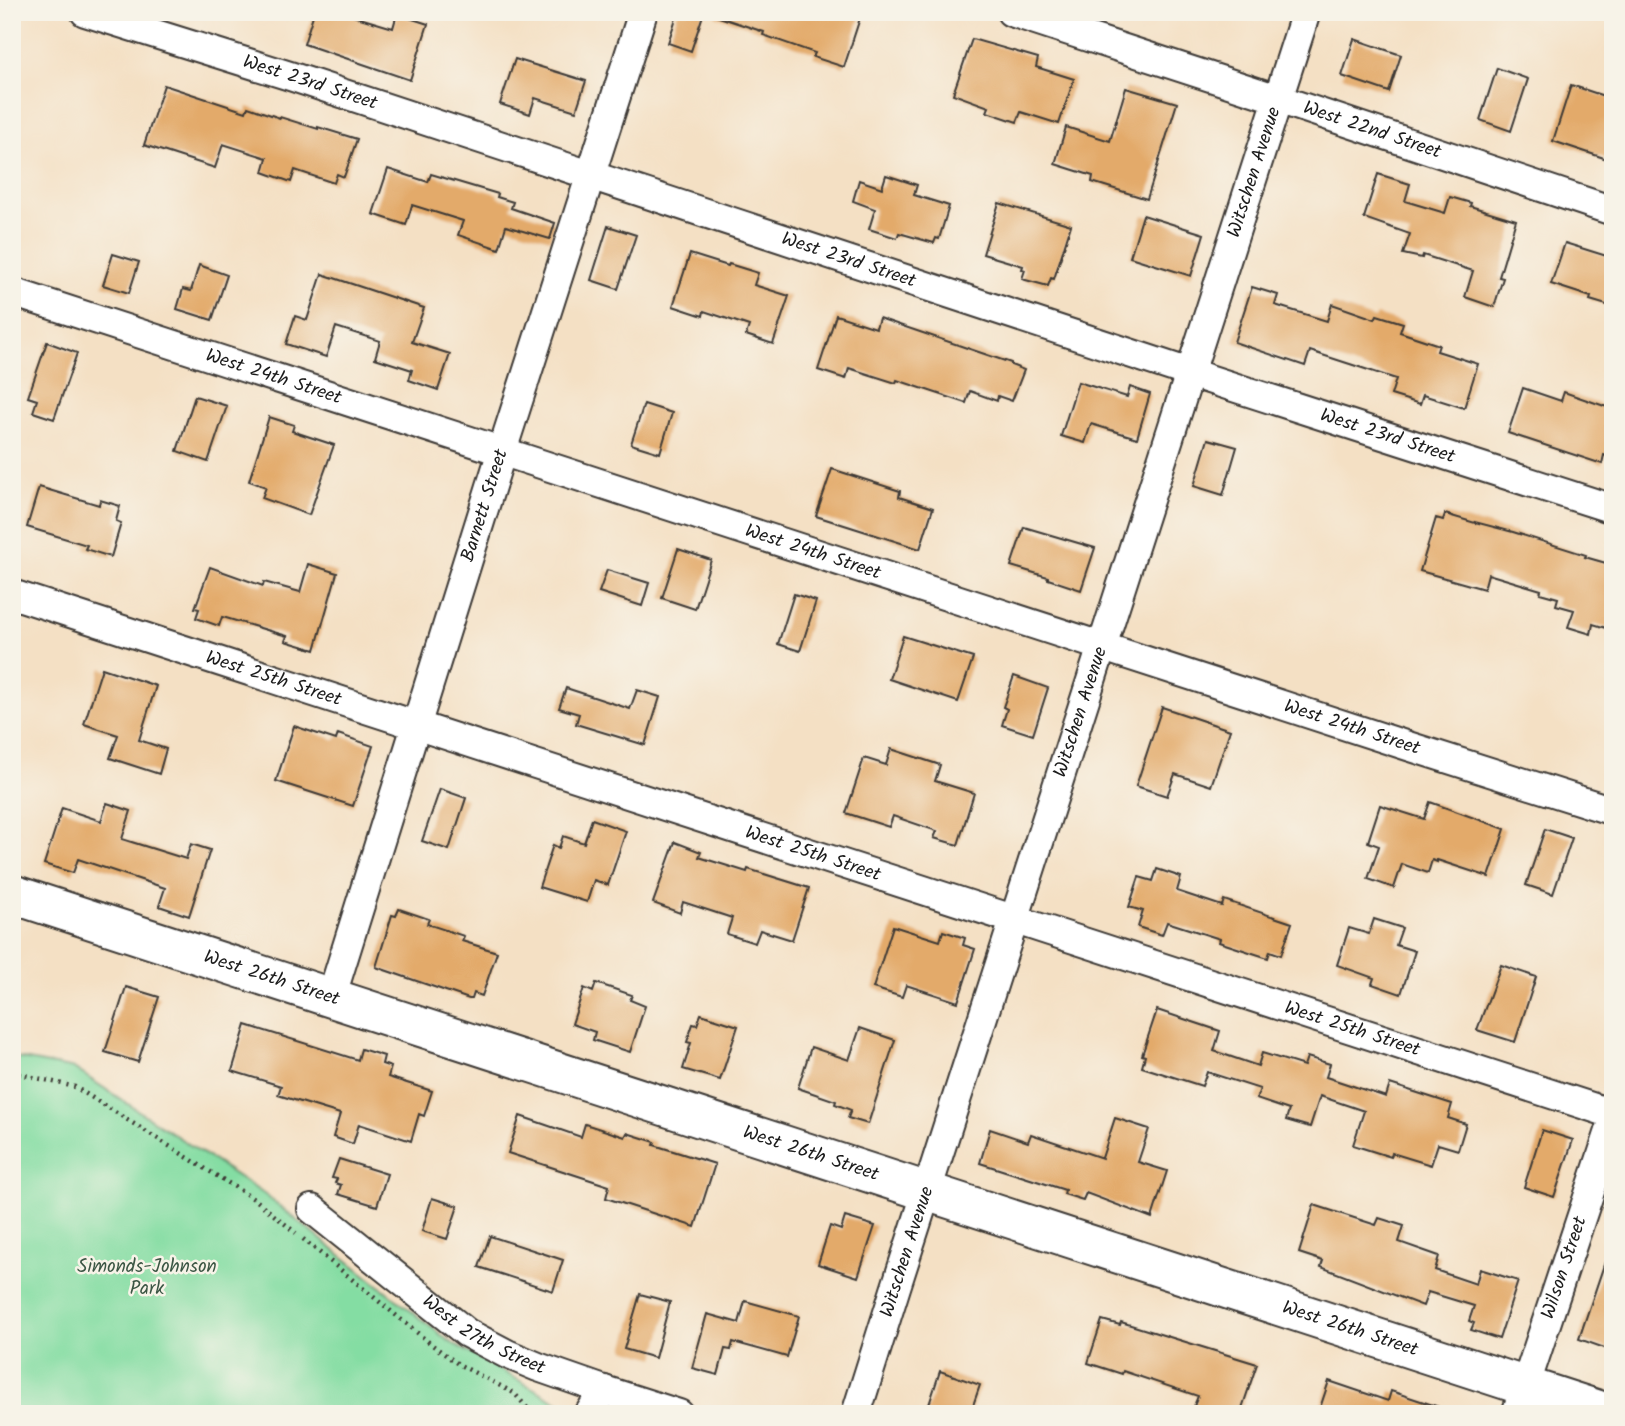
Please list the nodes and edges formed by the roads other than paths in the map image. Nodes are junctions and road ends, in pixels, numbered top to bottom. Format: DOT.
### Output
graph roads {
  1 [pos="85,12"];
  2 [pos="642,12"];
  3 [pos="1011,12"];
  4 [pos="1306,12"];
  5 [pos="1278,99"];
  6 [pos="589,176"];
  7 [pos="1613,211"];
  8 [pos="12,292"];
  9 [pos="1190,373"];
  10 [pos="502,451"];
  11 [pos="1613,509"];
  12 [pos="12,594"];
  13 [pos="1103,646"];
  14 [pos="417,726"];
  15 [pos="1613,811"];
  16 [pos="12,894"];
  17 [pos="1015,919"];
  18 [pos="331,998"];
  19 [pos="1613,1114"];
  20 [pos="1613,1122"];
  21 [pos="927,1191"];
  22 [pos="312,1209"];
  23 [pos="604,1390"];
  24 [pos="1521,1400"];
  25 [pos="589,1414"];
  26 [pos="679,1414"];
  27 [pos="856,1414"];
  28 [pos="1611,1414"];
  1 -- 6 [label="street, West 23rd Street"];
  2 -- 6 [label="street, Barnett Street"];
  3 -- 5 [label="street, West 22nd Street"];
  4 -- 5 [label="street, Witschen Avenue"];
  5 -- 7 [label="street, West 22nd Street"];
  5 -- 9 [label="street, Witschen Avenue"];
  6 -- 9 [label="street, West 23rd Street"];
  6 -- 10 [label="street, Barnett Street"];
  8 -- 10 [label="street, West 24th Street"];
  9 -- 11 [label="street, West 23rd Street"];
  9 -- 13 [label="street, Witschen Avenue"];
  10 -- 13 [label="street, West 24th Street"];
  10 -- 14 [label="street, Barnett Street"];
  12 -- 14 [label="street, West 25th Street"];
  13 -- 15 [label="street, West 24th Street"];
  13 -- 17 [label="street, Witschen Avenue"];
  14 -- 17 [label="street, West 25th Street"];
  14 -- 18 [label="street, Barnett Street"];
  16 -- 18 [label="main road, West 26th Street"];
  17 -- 19 [label="street, West 25th Street"];
  17 -- 21 [label="street, Witschen Avenue"];
  18 -- 21 [label="main road, West 26th Street"];
  20 -- 24 [label="street, Wilson Street"];
  21 -- 24 [label="main road, West 26th Street"];
  21 -- 27 [label="street, Witschen Avenue"];
  22 -- 23 [label="street, West 27th Street"];
  23 -- 25 [label="street"];
  23 -- 26 [label="street, West 27th Street"];
  24 -- 28 [label="main road, West 26th Street"];
}
